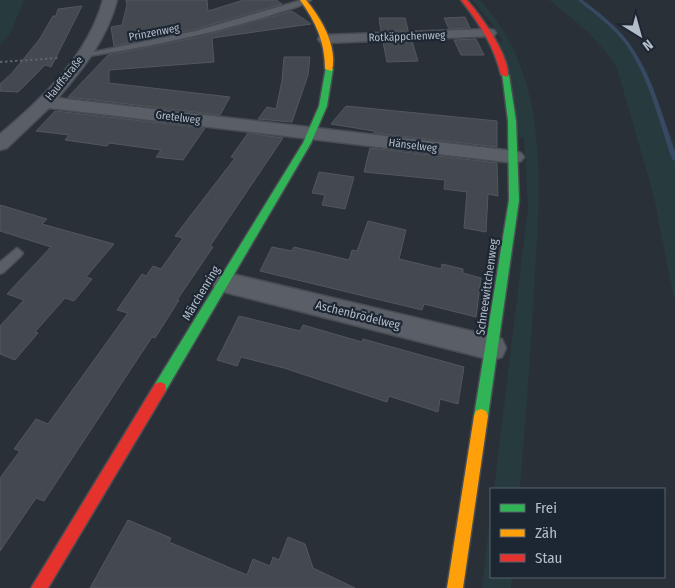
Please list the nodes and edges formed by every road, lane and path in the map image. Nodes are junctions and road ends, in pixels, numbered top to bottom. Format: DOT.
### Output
graph roads {
  1 [pos="110,0"];
  2 [pos="305,0"];
  3 [pos="464,0"];
  4 [pos="489,33"];
  5 [pos="325,39"];
  6 [pos="83,56"];
  7 [pos="0,62"];
  8 [pos="45,102"];
  9 [pos="311,133"];
  10 [pos="0,144"];
  11 [pos="514,157"];
  12 [pos="17,253"];
  13 [pos="0,269"];
  14 [pos="224,282"];
  15 [pos="492,348"];
  16 [pos="39,588"];
  17 [pos="455,588"];
  1 -- 6 [label="street, Hauffstraße"];
  2 -- 5 [label="street, Märchenring"];
  2 -- 6 [label="lane, Prinzenweg"];
  3 -- 4 [label="street, Schneewittchenweg"];
  4 -- 5 [label="street, Rotkäppchenweg"];
  4 -- 11 [label="street, Schneewittchenweg"];
  5 -- 9 [label="street, Märchenring"];
  6 -- 7 [label="path"];
  6 -- 8 [label="street, Hauffstraße"];
  8 -- 9 [label="street, Gretelweg"];
  8 -- 10 [label="street, Hauffstraße"];
  9 -- 11 [label="street, Hänselweg"];
  9 -- 14 [label="street, Märchenring"];
  11 -- 15 [label="street, Schneewittchenweg"];
  12 -- 13 [label="lane"];
  14 -- 15 [label="street, Aschenbrödelweg"];
  14 -- 16 [label="street, Märchenring"];
  15 -- 17 [label="street, Schneewittchenweg"];
}
